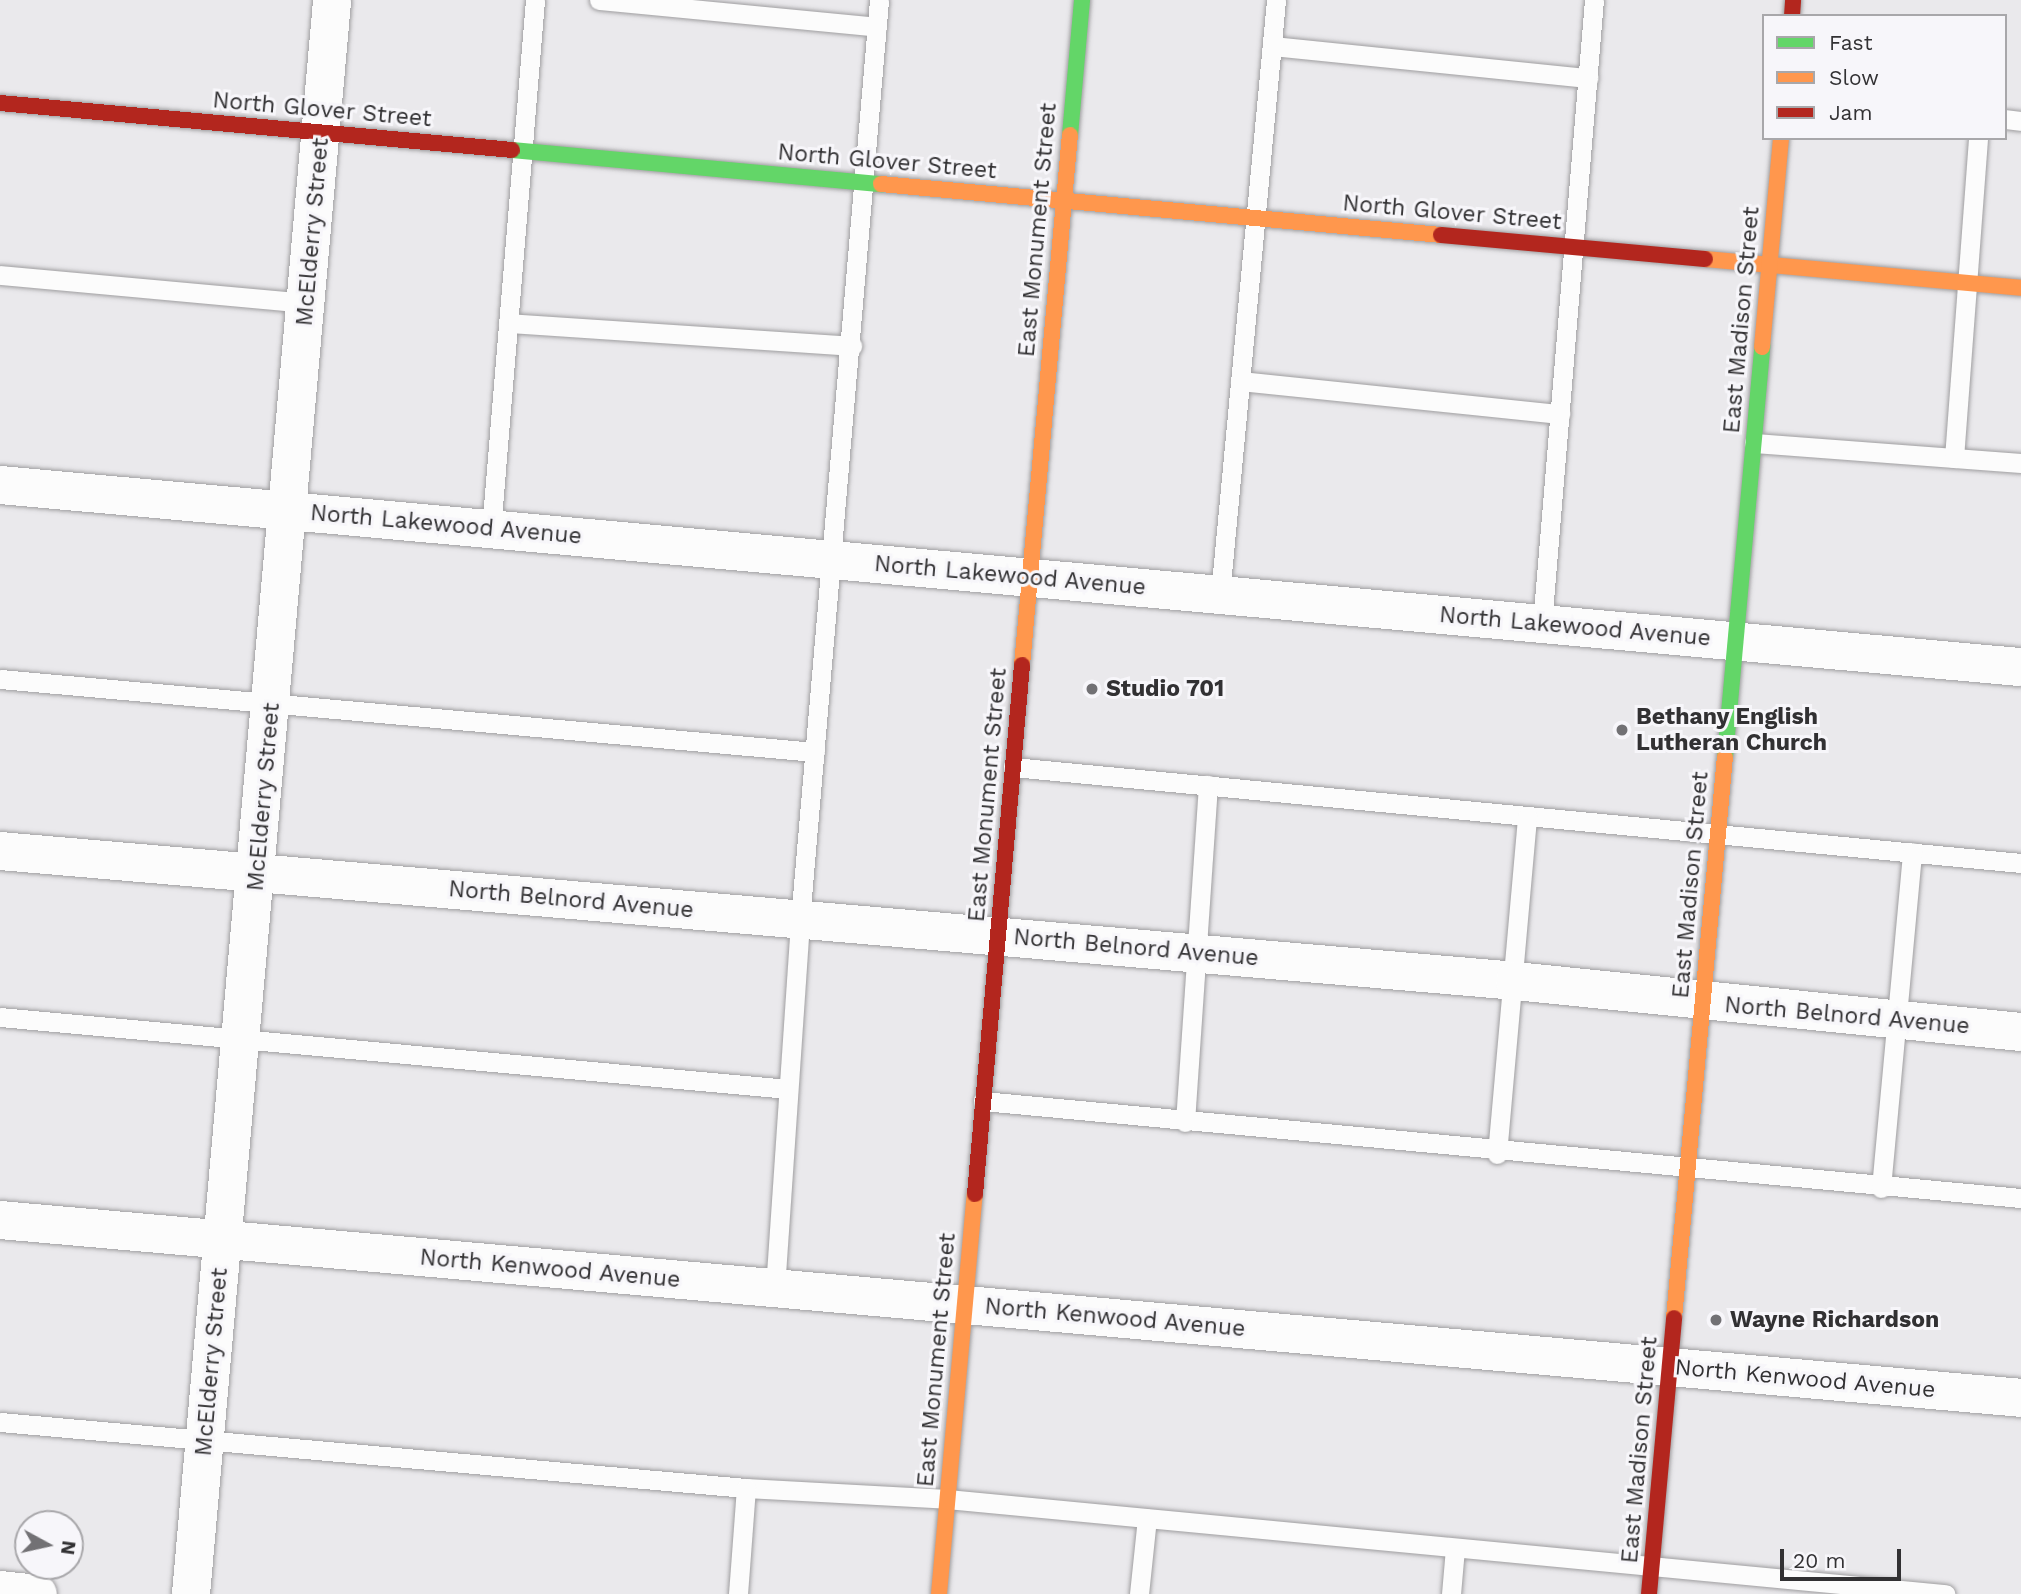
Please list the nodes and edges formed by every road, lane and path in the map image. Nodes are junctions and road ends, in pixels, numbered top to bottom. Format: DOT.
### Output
graph roads {
  1 [pos="332,0"];
  2 [pos="535,0"];
  3 [pos="599,0"];
  4 [pos="879,0"];
  5 [pos="1082,0"];
  6 [pos="1276,0"];
  7 [pos="1594,0"];
  8 [pos="877,27"];
  9 [pos="1272,47"];
  10 [pos="1588,78"];
  11 [pos="0,103"];
  12 [pos="321,133"];
  13 [pos="1781,140"];
  14 [pos="1978,140"];
  15 [pos="523,151"];
  16 [pos="866,183"];
  17 [pos="1064,200"];
  18 [pos="1255,218"];
  19 [pos="1574,247"];
  20 [pos="1770,265"];
  21 [pos="0,275"];
  22 [pos="1967,283"];
  23 [pos="2021,288"];
  24 [pos="306,303"];
  25 [pos="508,323"];
  26 [pos="852,346"];
  27 [pos="1240,381"];
  28 [pos="1560,414"];
  29 [pos="1754,443"];
  30 [pos="1954,458"];
  31 [pos="2021,463"];
  32 [pos="0,485"];
  33 [pos="290,512"];
  34 [pos="491,530"];
  35 [pos="833,560"];
  36 [pos="1030,578"];
  37 [pos="1220,595"];
  38 [pos="1542,624"];
  39 [pos="1736,642"];
  40 [pos="2021,667"];
  41 [pos="0,679"];
  42 [pos="273,704"];
  43 [pos="815,752"];
  44 [pos="1013,767"];
  45 [pos="1208,785"];
  46 [pos="1527,816"];
  47 [pos="1719,834"];
  48 [pos="0,851"];
  49 [pos="1912,852"];
  50 [pos="2021,863"];
  51 [pos="257,873"];
  52 [pos="800,920"];
  53 [pos="998,936"];
  54 [pos="1195,953"];
  55 [pos="1515,981"];
  56 [pos="1703,1002"];
  57 [pos="0,1017"];
  58 [pos="1895,1021"];
  59 [pos="2021,1031"];
  60 [pos="242,1040"];
  61 [pos="788,1089"];
  62 [pos="983,1101"];
  63 [pos="1185,1122"];
  64 [pos="1497,1154"];
  65 [pos="1688,1171"];
  66 [pos="1881,1188"];
  67 [pos="2021,1198"];
  68 [pos="0,1220"];
  69 [pos="223,1240"];
  70 [pos="775,1289"];
  71 [pos="965,1306"];
  72 [pos="1670,1366"];
  73 [pos="2021,1398"];
  74 [pos="0,1422"];
  75 [pos="205,1439"];
  76 [pos="747,1488"];
  77 [pos="947,1499"];
  78 [pos="1147,1518"];
  79 [pos="1455,1548"];
  80 [pos="1652,1566"];
  81 [pos="1846,1589"];
  82 [pos="0,1590"];
  83 [pos="38,1594"];
  84 [pos="191,1594"];
  85 [pos="738,1594"];
  86 [pos="939,1594"];
  87 [pos="1139,1594"];
  88 [pos="1451,1594"];
  89 [pos="1649,1594"];
  90 [pos="1945,1594"];
  1 -- 12 [label="street, McElderry Street"];
  2 -- 15 [label="lane"];
  3 -- 8 [label="lane"];
  4 -- 8 [label="lane"];
  5 -- 17 [label="main road, East Monument Street"];
  6 -- 9 [label="lane"];
  7 -- 10 [label="lane"];
  8 -- 16 [label="lane"];
  9 -- 10 [label="lane"];
  9 -- 18 [label="lane"];
  10 -- 19 [label="lane"];
  11 -- 12 [label="main road, North Glover Street"];
  12 -- 15 [label="main road, North Glover Street"];
  12 -- 24 [label="street, McElderry Street"];
  13 -- 20 [label="main road, East Madison Street"];
  14 -- 22 [label="lane"];
  15 -- 16 [label="main road, North Glover Street"];
  15 -- 25 [label="lane"];
  16 -- 17 [label="main road, North Glover Street"];
  16 -- 26 [label="lane"];
  17 -- 18 [label="main road, North Glover Street"];
  17 -- 36 [label="main road, East Monument Street"];
  18 -- 19 [label="main road, North Glover Street"];
  18 -- 27 [label="lane"];
  19 -- 20 [label="main road, North Glover Street"];
  19 -- 28 [label="lane"];
  20 -- 22 [label="main road, North Glover Street"];
  20 -- 29 [label="main road, East Madison Street"];
  21 -- 24 [label="lane"];
  22 -- 23 [label="main road, North Glover Street"];
  22 -- 30 [label="lane"];
  24 -- 33 [label="street, McElderry Street"];
  25 -- 26 [label="lane"];
  25 -- 34 [label="lane"];
  26 -- 35 [label="lane"];
  27 -- 28 [label="lane"];
  27 -- 37 [label="lane"];
  28 -- 38 [label="lane"];
  29 -- 30 [label="lane"];
  29 -- 39 [label="main road, East Madison Street"];
  30 -- 31 [label="lane"];
  32 -- 33 [label="street, North Lakewood Avenue"];
  33 -- 34 [label="street, North Lakewood Avenue"];
  33 -- 42 [label="street, McElderry Street"];
  34 -- 35 [label="street, North Lakewood Avenue"];
  35 -- 36 [label="street, North Lakewood Avenue"];
  35 -- 43 [label="lane"];
  36 -- 37 [label="street, North Lakewood Avenue"];
  36 -- 44 [label="main road, East Monument Street"];
  37 -- 38 [label="street, North Lakewood Avenue"];
  38 -- 39 [label="street, North Lakewood Avenue"];
  39 -- 40 [label="street, North Lakewood Avenue"];
  39 -- 47 [label="main road, East Madison Street"];
  41 -- 42 [label="lane"];
  42 -- 43 [label="lane"];
  42 -- 51 [label="street, McElderry Street"];
  43 -- 52 [label="lane"];
  44 -- 45 [label="lane"];
  44 -- 53 [label="main road, East Monument Street"];
  45 -- 46 [label="lane"];
  45 -- 54 [label="lane"];
  46 -- 47 [label="lane"];
  46 -- 55 [label="lane"];
  47 -- 49 [label="lane"];
  47 -- 56 [label="main road, East Madison Street"];
  48 -- 51 [label="street, North Belnord Avenue"];
  49 -- 50 [label="lane"];
  49 -- 58 [label="lane"];
  51 -- 52 [label="street, North Belnord Avenue"];
  51 -- 60 [label="street, McElderry Street"];
  52 -- 53 [label="street, North Belnord Avenue"];
  52 -- 61 [label="lane"];
  53 -- 54 [label="street, North Belnord Avenue"];
  53 -- 62 [label="main road, East Monument Street"];
  54 -- 55 [label="street, North Belnord Avenue"];
  54 -- 63 [label="lane"];
  55 -- 56 [label="street, North Belnord Avenue"];
  55 -- 64 [label="lane"];
  56 -- 58 [label="street, North Belnord Avenue"];
  56 -- 65 [label="main road, East Madison Street"];
  57 -- 60 [label="lane"];
  58 -- 59 [label="street, North Belnord Avenue"];
  58 -- 66 [label="lane"];
  60 -- 61 [label="lane"];
  60 -- 69 [label="street, McElderry Street"];
  61 -- 70 [label="lane"];
  62 -- 63 [label="lane"];
  62 -- 71 [label="main road, East Monument Street"];
  63 -- 64 [label="lane"];
  64 -- 65 [label="lane"];
  65 -- 66 [label="lane"];
  65 -- 72 [label="main road, East Madison Street"];
  66 -- 67 [label="lane"];
  68 -- 69 [label="street, North Kenwood Avenue"];
  69 -- 70 [label="street, North Kenwood Avenue"];
  69 -- 75 [label="street, McElderry Street"];
  70 -- 71 [label="street, North Kenwood Avenue"];
  71 -- 72 [label="street, North Kenwood Avenue"];
  71 -- 77 [label="main road, East Monument Street"];
  72 -- 73 [label="street, North Kenwood Avenue"];
  72 -- 80 [label="main road, East Madison Street"];
  74 -- 75 [label="lane"];
  75 -- 76 [label="lane"];
  75 -- 84 [label="street, McElderry Street"];
  76 -- 77 [label="lane"];
  76 -- 85 [label="lane"];
  77 -- 78 [label="lane"];
  77 -- 86 [label="main road, East Monument Street"];
  78 -- 79 [label="lane"];
  78 -- 87 [label="lane"];
  79 -- 80 [label="lane"];
  79 -- 88 [label="lane"];
  80 -- 81 [label="lane"];
  80 -- 89 [label="main road, East Madison Street"];
  81 -- 90 [label="lane"];
  82 -- 83 [label="street"];
}
